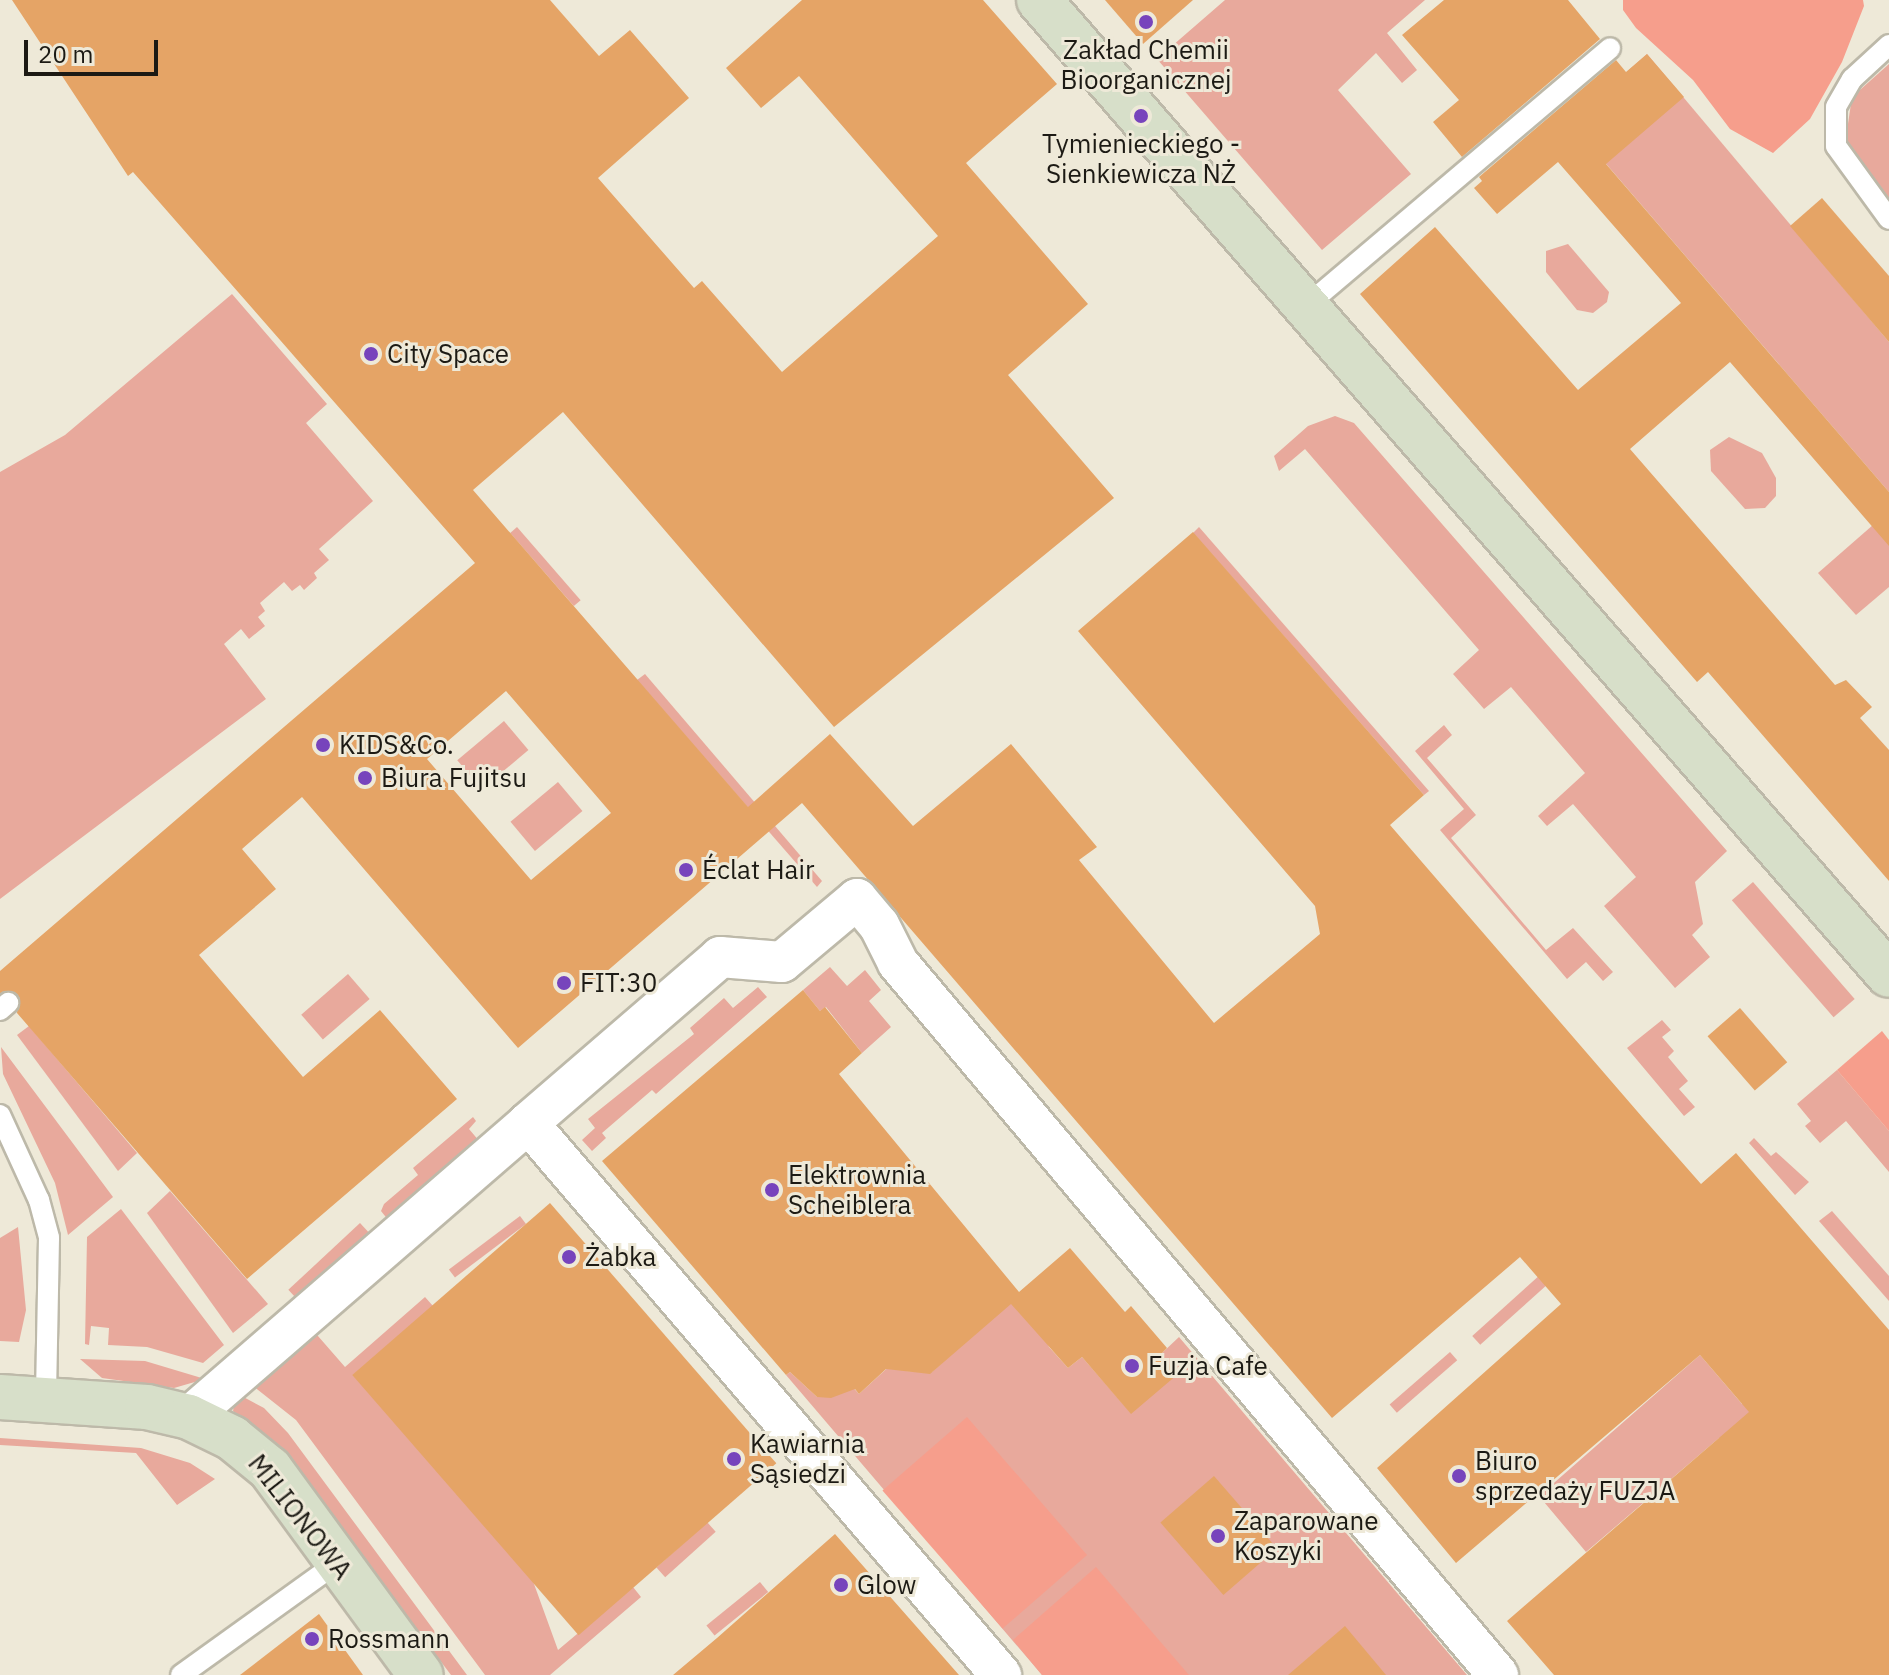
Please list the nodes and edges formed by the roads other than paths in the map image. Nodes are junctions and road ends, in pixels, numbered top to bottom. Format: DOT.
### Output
graph roads {
  1 [pos="1039,0"];
  2 [pos="1889,45"];
  3 [pos="1610,48"];
  4 [pos="1889,219"];
  5 [pos="1305,307"];
  6 [pos="1889,975"];
  7 [pos="0,1115"];
  8 [pos="528,1123"];
  9 [pos="0,1397"];
  10 [pos="46,1400"];
  11 [pos="189,1417"];
  12 [pos="337,1563"];
  13 [pos="181,1675"];
  14 [pos="421,1675"];
  15 [pos="1001,1675"];
  16 [pos="1498,1675"];
  1 -- 5 [label="street"];
  2 -- 4 [label="lane"];
  3 -- 5 [label="lane"];
  5 -- 6 [label="street"];
  7 -- 10 [label="lane"];
  8 -- 11 [label="street"];
  8 -- 15 [label="street"];
  8 -- 16 [label="street"];
  9 -- 10 [label="street, MILIONOWA"];
  10 -- 11 [label="street, MILIONOWA"];
  11 -- 12 [label="street, MILIONOWA"];
  12 -- 13 [label="lane"];
  12 -- 14 [label="street, MILIONOWA"];
}
